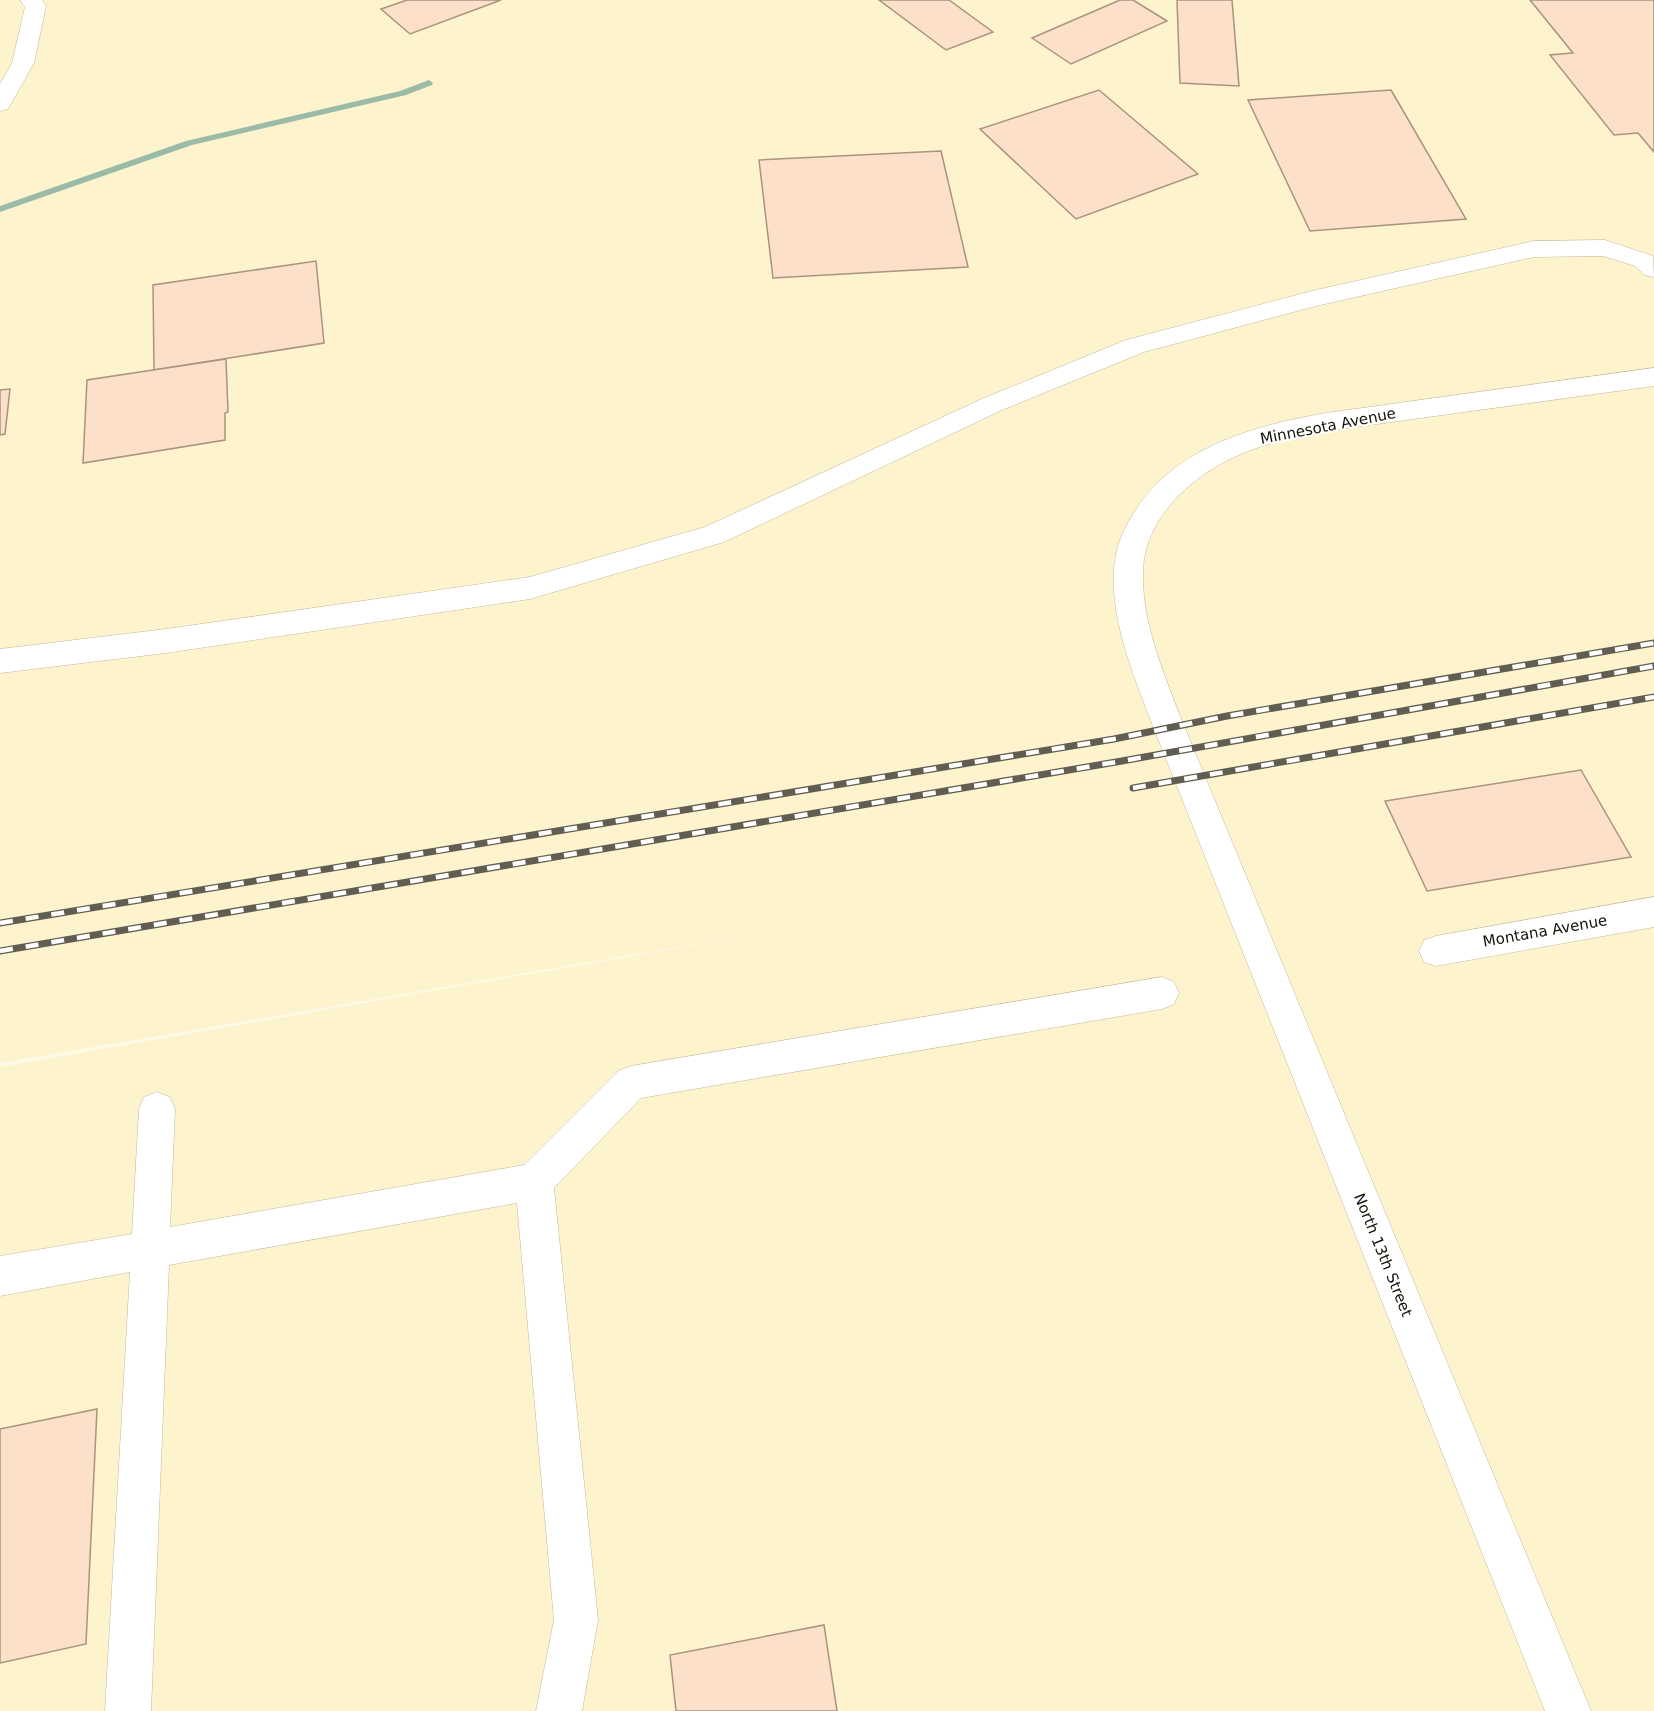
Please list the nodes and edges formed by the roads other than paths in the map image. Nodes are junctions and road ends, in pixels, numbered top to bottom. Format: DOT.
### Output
graph roads {
  1 [pos="30,0"];
  2 [pos="0,104"];
  3 [pos="1654,269"];
  4 [pos="1654,377"];
  5 [pos="0,661"];
  6 [pos="1199,800"];
  7 [pos="1654,912"];
  8 [pos="1436,951"];
  9 [pos="1162,993"];
  10 [pos="157,1109"];
  11 [pos="534,1182"];
  12 [pos="150,1248"];
  13 [pos="0,1276"];
  14 [pos="128,1711"];
  15 [pos="560,1711"];
  16 [pos="1568,1711"];
  1 -- 2 [label="street"];
  3 -- 5 [label="street"];
  4 -- 6 [label="street, Minnesota Avenue"];
  6 -- 16 [label="street, North 13th Street"];
  7 -- 8 [label="street, Montana Avenue"];
  9 -- 11 [label="street"];
  10 -- 12 [label="street"];
  11 -- 12 [label="street"];
  11 -- 15 [label="street"];
  12 -- 13 [label="street"];
  12 -- 14 [label="street"];
}
